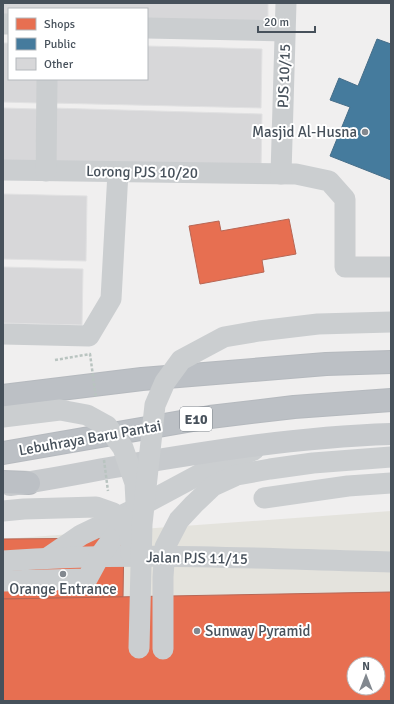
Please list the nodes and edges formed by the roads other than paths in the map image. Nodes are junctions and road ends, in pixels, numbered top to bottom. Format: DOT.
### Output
graph roads {
  1 [pos="286,3"];
  2 [pos="148,28"];
  3 [pos="285,31"];
  4 [pos="47,80"];
  5 [pos="3,170"];
  6 [pos="46,171"];
  7 [pos="118,172"];
  8 [pos="281,174"];
  9 [pos="391,267"];
  10 [pos="391,322"];
  11 [pos="3,334"];
  12 [pos="391,362"];
  13 [pos="3,396"];
  14 [pos="391,400"];
  15 [pos="3,417"];
  16 [pos="391,434"];
  17 [pos="271,443"];
  18 [pos="3,453"];
  19 [pos="391,457"];
  20 [pos="3,482"];
  21 [pos="29,483"];
  22 [pos="391,483"];
  23 [pos="3,486"];
  24 [pos="264,498"];
  25 [pos="133,510"];
  26 [pos="3,512"];
  27 [pos="100,557"];
  28 [pos="49,558"];
  29 [pos="3,561"];
  30 [pos="391,562"];
  31 [pos="3,581"];
  32 [pos="144,648"];
  1 -- 3 [label="street, PJS 10/15"];
  2 -- 3 [label="street"];
  3 -- 8 [label="street, PJS 10/15"];
  4 -- 6 [label="street"];
  5 -- 6 [label="street, Lorong PJS 10/20"];
  6 -- 7 [label="street, Lorong PJS 10/20"];
  7 -- 8 [label="street, Lorong PJS 10/20"];
  7 -- 11 [label="street"];
  8 -- 9 [label="street, Lorong PJS 10/20"];
  10 -- 32 [label="street, bridge"];
  12 -- 13 [label="highway"];
  14 -- 18 [label="highway, Lebuhraya Baru Pantai / E10"];
  15 -- 32 [label="street, bridge"];
  16 -- 17 [label="main road"];
  17 -- 21 [label="main road"];
  17 -- 25 [label="street"];
  19 -- 32 [label="street, bridge"];
  20 -- 21 [label="highway"];
  21 -- 23 [label="main road"];
  22 -- 24 [label="street"];
  25 -- 27 [label="street"];
  25 -- 28 [label="street"];
  26 -- 32 [label="street, bridge"];
  27 -- 28 [label="street, Jalan PJS 11/15"];
  27 -- 30 [label="street, Jalan PJS 11/15"];
  27 -- 31 [label="street"];
  28 -- 29 [label="street, Jalan PJS 11/15"];
}
